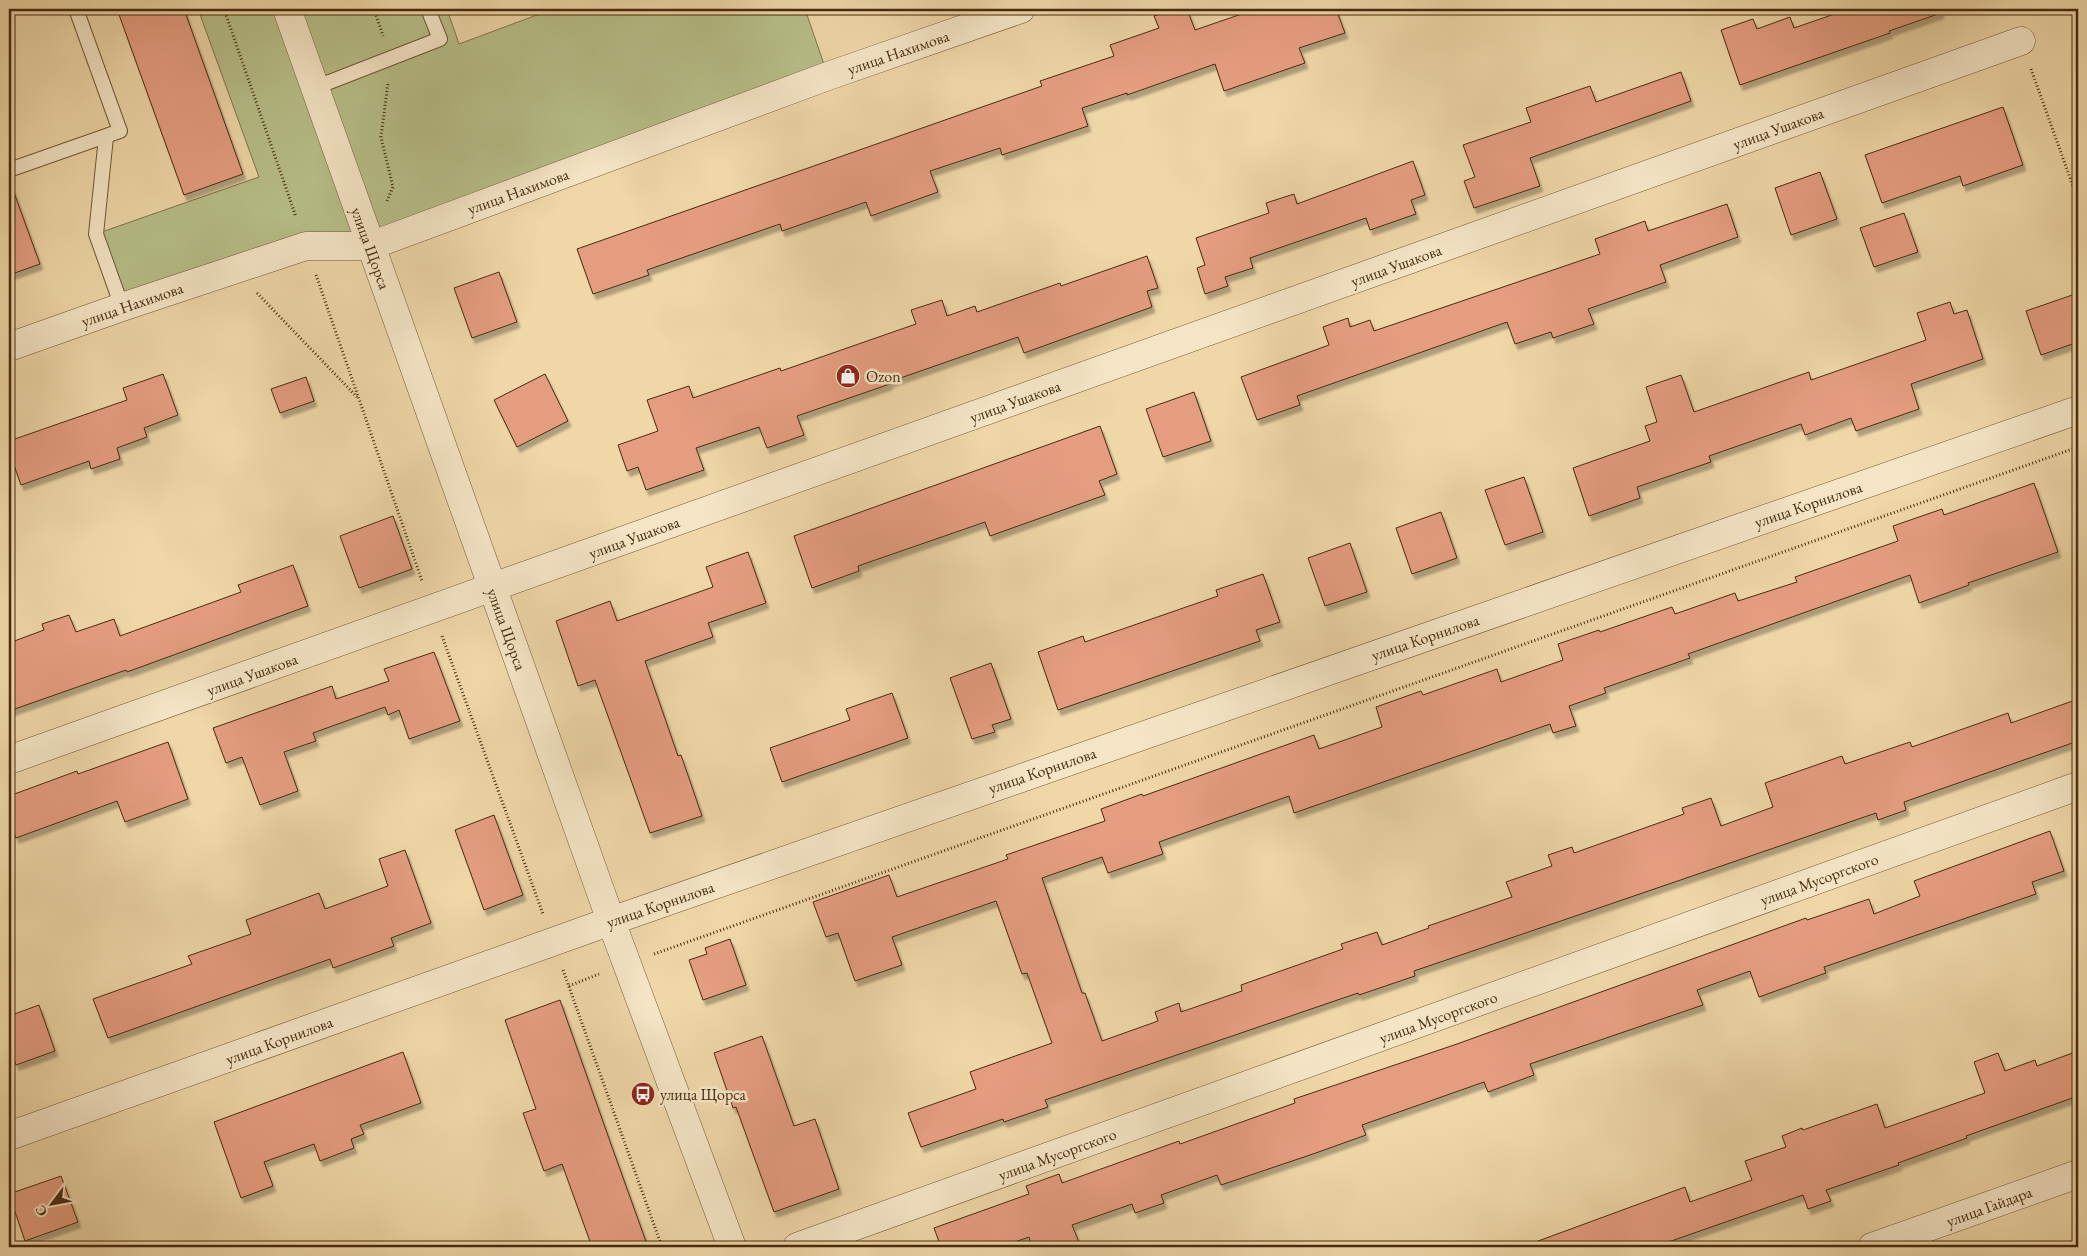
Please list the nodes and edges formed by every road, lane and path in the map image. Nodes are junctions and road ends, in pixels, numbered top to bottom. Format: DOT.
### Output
graph roads {
  1 [pos="76,9"];
  2 [pos="224,9"];
  3 [pos="286,9"];
  4 [pos="374,9"];
  5 [pos="428,9"];
  6 [pos="1021,9"];
  7 [pos="2021,41"];
  8 [pos="391,58"];
  9 [pos="314,88"];
  10 [pos="106,137"];
  11 [pos="9,170"];
  12 [pos="2078,200"];
  13 [pos="386,204"];
  14 [pos="306,246"];
  15 [pos="370,246"];
  16 [pos="234,270"];
  17 [pos="122,307"];
  18 [pos="9,347"];
  19 [pos="359,399"];
  20 [pos="2078,410"];
  21 [pos="2078,447"];
  22 [pos="492,588"];
  23 [pos="432,610"];
  24 [pos="9,760"];
  25 [pos="2078,786"];
  26 [pos="611,921"];
  27 [pos="553,941"];
  28 [pos="627,963"];
  29 [pos="9,1136"];
  30 [pos="2078,1174"];
  31 [pos="662,1247"];
  32 [pos="732,1247"];
  33 [pos="797,1247"];
  34 [pos="1872,1247"];
  1 -- 10 [label="lane"];
  2 -- 14 [label="path"];
  3 -- 9 [label="street, улица Щорса"];
  4 -- 8 [label="path"];
  5 -- 8 [label="lane"];
  6 -- 15 [label="street, улица Нахимова"];
  7 -- 12 [label="path"];
  7 -- 22 [label="street, улица Ушакова"];
  8 -- 9 [label="lane"];
  8 -- 13 [label="path"];
  9 -- 15 [label="street, улица Щорса"];
  10 -- 11 [label="lane"];
  10 -- 17 [label="lane"];
  14 -- 15 [label="street, улица Нахимова"];
  14 -- 16 [label="street, улица Нахимова"];
  14 -- 19 [label="path"];
  15 -- 22 [label="street, улица Щорса"];
  16 -- 17 [label="street, улица Нахимова"];
  16 -- 19 [label="path"];
  17 -- 18 [label="street, улица Нахимова"];
  19 -- 23 [label="path"];
  20 -- 26 [label="street, улица Корнилова"];
  21 -- 28 [label="path"];
  22 -- 23 [label="street, улица Ушакова"];
  22 -- 26 [label="street, улица Щорса"];
  23 -- 24 [label="street, улица Ушакова"];
  23 -- 27 [label="path"];
  25 -- 33 [label="street, улица Мусоргского"];
  26 -- 27 [label="street, улица Корнилова"];
  26 -- 28 [label="street, улица Щорса"];
  27 -- 29 [label="street, улица Корнилова"];
  27 -- 31 [label="path"];
  28 -- 32 [label="street, улица Щорса"];
  30 -- 34 [label="street, улица Гайдара"];
}
